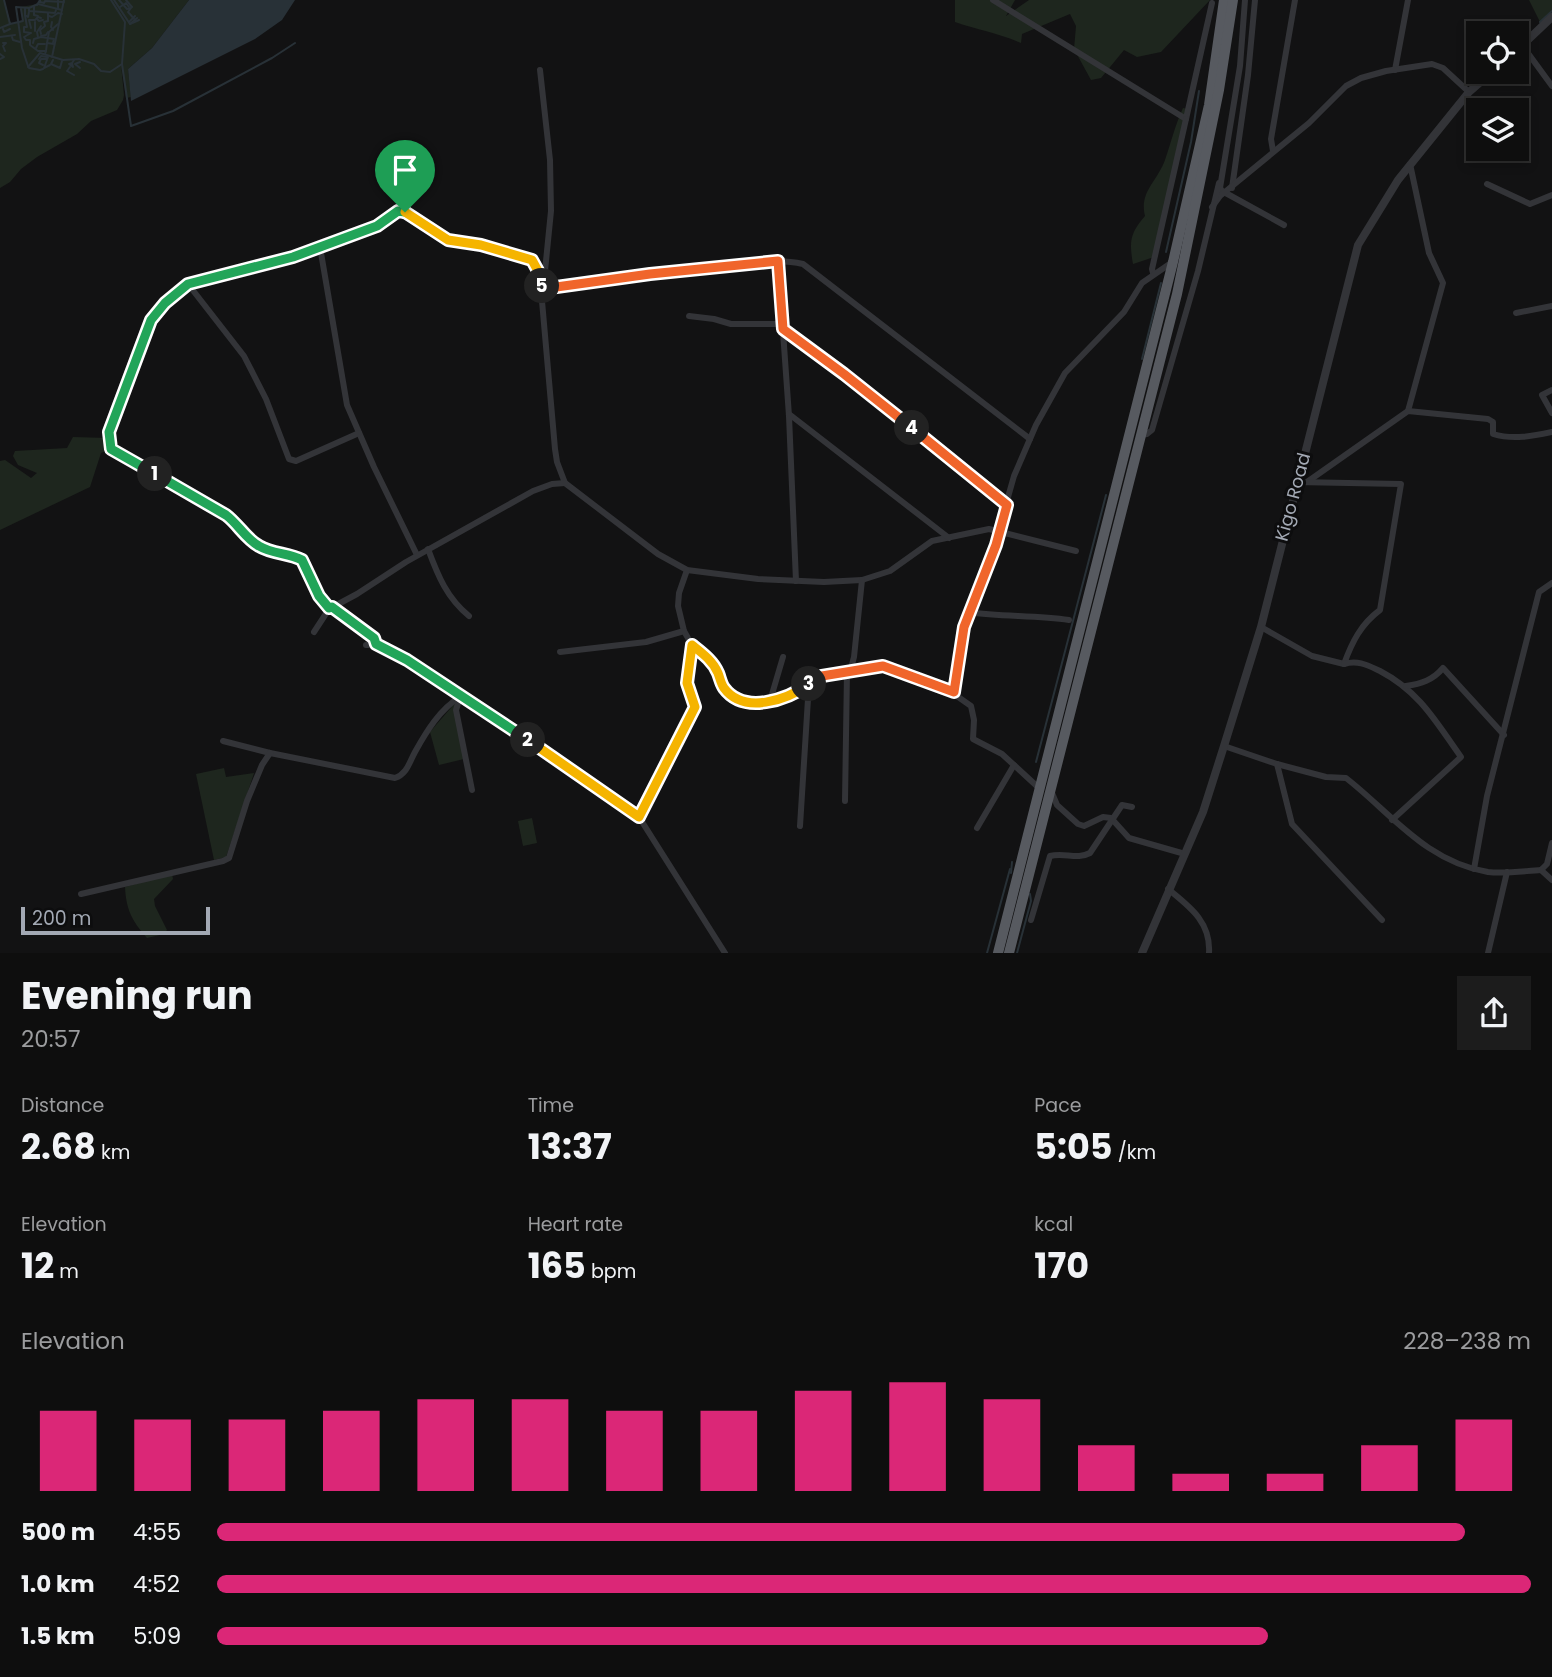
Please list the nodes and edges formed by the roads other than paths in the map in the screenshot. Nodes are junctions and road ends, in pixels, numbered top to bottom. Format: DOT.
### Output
graph roads {
  1 [pos="993,0"];
  2 [pos="1224,0"];
  3 [pos="1233,0"];
  4 [pos="1245,0"];
  5 [pos="1255,0"];
  6 [pos="1295,0"];
  7 [pos="1408,0"];
  8 [pos="1212,3"];
  9 [pos="1552,17"];
  10 [pos="1529,39"];
  11 [pos="1529,59"];
  12 [pos="540,70"];
  13 [pos="1395,70"];
  14 [pos="1478,84"];
  15 [pos="1552,86"];
  16 [pos="1469,92"];
  17 [pos="1186,119"];
  18 [pos="1273,151"];
  19 [pos="1410,164"];
  20 [pos="1219,183"];
  21 [pos="1488,184"];
  22 [pos="1229,190"];
  23 [pos="1552,195"];
  24 [pos="1212,207"];
  25 [pos="1284,225"];
  26 [pos="320,247"];
  27 [pos="778,261"];
  28 [pos="1173,262"];
  29 [pos="1153,274"];
  30 [pos="543,280"];
  31 [pos="188,284"];
  32 [pos="1167,285"];
  33 [pos="542,289"];
  34 [pos="1552,306"];
  35 [pos="1516,313"];
  36 [pos="689,316"];
  37 [pos="782,326"];
  38 [pos="1552,390"];
  39 [pos="1408,411"];
  40 [pos="1552,413"];
  41 [pos="789,414"];
  42 [pos="1552,432"];
  43 [pos="359,433"];
  44 [pos="1140,435"];
  45 [pos="1030,439"];
  46 [pos="1296,482"];
  47 [pos="1307,482"];
  48 [pos="565,483"];
  49 [pos="1007,505"];
  50 [pos="999,531"];
  51 [pos="949,538"];
  52 [pos="428,549"];
  53 [pos="1076,551"];
  54 [pos="417,555"];
  55 [pos="687,570"];
  56 [pos="862,580"];
  57 [pos="796,581"];
  58 [pos="1552,583"];
  59 [pos="330,608"];
  60 [pos="968,612"];
  61 [pos="469,616"];
  62 [pos="1069,620"];
  63 [pos="1261,627"];
  64 [pos="684,631"];
  65 [pos="314,632"];
  66 [pos="376,644"];
  67 [pos="366,645"];
  68 [pos="692,645"];
  69 [pos="560,652"];
  70 [pos="783,657"];
  71 [pos="1344,664"];
  72 [pos="848,672"];
  73 [pos="809,683"];
  74 [pos="1406,687"];
  75 [pos="954,692"];
  76 [pos="460,697"];
  77 [pos="771,701"];
  78 [pos="1504,735"];
  79 [pos="223,741"];
  80 [pos="1224,746"];
  81 [pos="270,753"];
  82 [pos="1277,764"];
  83 [pos="1014,765"];
  84 [pos="1044,774"];
  85 [pos="1028,778"];
  86 [pos="1045,789"];
  87 [pos="472,790"];
  88 [pos="845,801"];
  89 [pos="1057,806"];
  90 [pos="1132,807"];
  91 [pos="1043,816"];
  92 [pos="639,817"];
  93 [pos="1113,819"];
  94 [pos="1392,820"];
  95 [pos="800,826"];
  96 [pos="977,828"];
  97 [pos="1552,843"];
  98 [pos="1185,854"];
  99 [pos="1474,869"];
  100 [pos="1541,870"];
  101 [pos="1507,872"];
  102 [pos="1552,880"];
  103 [pos="1168,889"];
  104 [pos="81,894"];
  105 [pos="1031,920"];
  106 [pos="1382,920"];
  107 [pos="725,953"];
  108 [pos="998,953"];
  109 [pos="1009,953"];
  110 [pos="1142,953"];
  111 [pos="1209,953"];
  112 [pos="1488,953"];
  1 -- 17 [label="street"];
  2 -- 28 [label="highway"];
  3 -- 44 [label="highway"];
  4 -- 20 [label="street"];
  5 -- 22 [label="street"];
  6 -- 18 [label="street"];
  7 -- 13 [label="street"];
  8 -- 17 [label="street"];
  9 -- 10 [label="street"];
  11 -- 15 [label="street"];
  12 -- 30 [label="street"];
  13 -- 16 [label="street"];
  13 -- 18 [label="street"];
  14 -- 16 [label="street, Kigo Road"];
  16 -- 19 [label="street, Kigo Road"];
  17 -- 29 [label="street"];
  18 -- 22 [label="street"];
  19 -- 39 [label="street"];
  19 -- 46 [label="street, Kigo Road"];
  20 -- 22 [label="street"];
  20 -- 24 [label="street"];
  21 -- 23 [label="street"];
  22 -- 24 [label="street"];
  22 -- 25 [label="street"];
  24 -- 44 [label="street"];
  26 -- 30 [label="street"];
  26 -- 31 [label="street"];
  26 -- 43 [label="street"];
  27 -- 33 [label="street"];
  27 -- 37 [label="street"];
  27 -- 45 [label="street"];
  28 -- 29 [label="street"];
  28 -- 32 [label="highway"];
  29 -- 32 [label="street"];
  29 -- 45 [label="street"];
  30 -- 33 [label="street"];
  31 -- 43 [label="street"];
  31 -- 59 [label="street"];
  32 -- 84 [label="highway"];
  33 -- 48 [label="street"];
  34 -- 35 [label="street"];
  36 -- 37 [label="street"];
  37 -- 41 [label="street"];
  37 -- 49 [label="street"];
  38 -- 40 [label="street"];
  39 -- 42 [label="street"];
  39 -- 47 [label="street"];
  41 -- 51 [label="street"];
  41 -- 57 [label="street"];
  43 -- 54 [label="street"];
  44 -- 86 [label="highway"];
  45 -- 49 [label="street"];
  46 -- 47 [label="street"];
  46 -- 63 [label="street, Kigo Road"];
  47 -- 71 [label="street"];
  48 -- 52 [label="street"];
  48 -- 55 [label="street"];
  49 -- 50 [label="street"];
  50 -- 51 [label="street"];
  50 -- 53 [label="street"];
  50 -- 60 [label="street"];
  51 -- 56 [label="street"];
  52 -- 54 [label="street"];
  52 -- 61 [label="street"];
  54 -- 59 [label="street"];
  55 -- 57 [label="street"];
  55 -- 64 [label="street"];
  56 -- 57 [label="street"];
  56 -- 72 [label="street"];
  58 -- 78 [label="street"];
  59 -- 65 [label="street"];
  59 -- 66 [label="street"];
  60 -- 62 [label="street"];
  60 -- 75 [label="street"];
  63 -- 71 [label="street"];
  63 -- 80 [label="street, Kigo Road"];
  64 -- 68 [label="street"];
  64 -- 69 [label="street"];
  66 -- 67 [label="street"];
  66 -- 76 [label="street"];
  68 -- 77 [label="street"];
  68 -- 92 [label="street"];
  70 -- 77 [label="street"];
  71 -- 74 [label="street"];
  72 -- 73 [label="street"];
  72 -- 75 [label="street"];
  72 -- 88 [label="street"];
  73 -- 77 [label="street"];
  73 -- 95 [label="street"];
  74 -- 78 [label="street"];
  74 -- 94 [label="street"];
  75 -- 83 [label="street"];
  76 -- 81 [label="street"];
  76 -- 87 [label="street"];
  76 -- 92 [label="street"];
  78 -- 99 [label="street"];
  79 -- 81 [label="street"];
  80 -- 82 [label="street"];
  80 -- 98 [label="street, Kigo Road"];
  81 -- 104 [label="street"];
  82 -- 94 [label="street"];
  82 -- 106 [label="street"];
  83 -- 85 [label="street"];
  83 -- 96 [label="street"];
  84 -- 85 [label="street"];
  84 -- 86 [label="highway"];
  85 -- 86 [label="street"];
  86 -- 89 [label="street"];
  86 -- 91 [label="highway"];
  86 -- 108 [label="highway"];
  89 -- 91 [label="street"];
  89 -- 93 [label="street"];
  90 -- 93 [label="street"];
  91 -- 109 [label="highway"];
  92 -- 107 [label="street"];
  93 -- 98 [label="street"];
  93 -- 105 [label="street"];
  94 -- 99 [label="street"];
  97 -- 100 [label="street"];
  98 -- 103 [label="street, Kigo Road"];
  99 -- 101 [label="street"];
  100 -- 101 [label="street"];
  100 -- 102 [label="street"];
  101 -- 112 [label="street"];
  103 -- 110 [label="street, Kigo Road"];
  103 -- 111 [label="street"];
}
